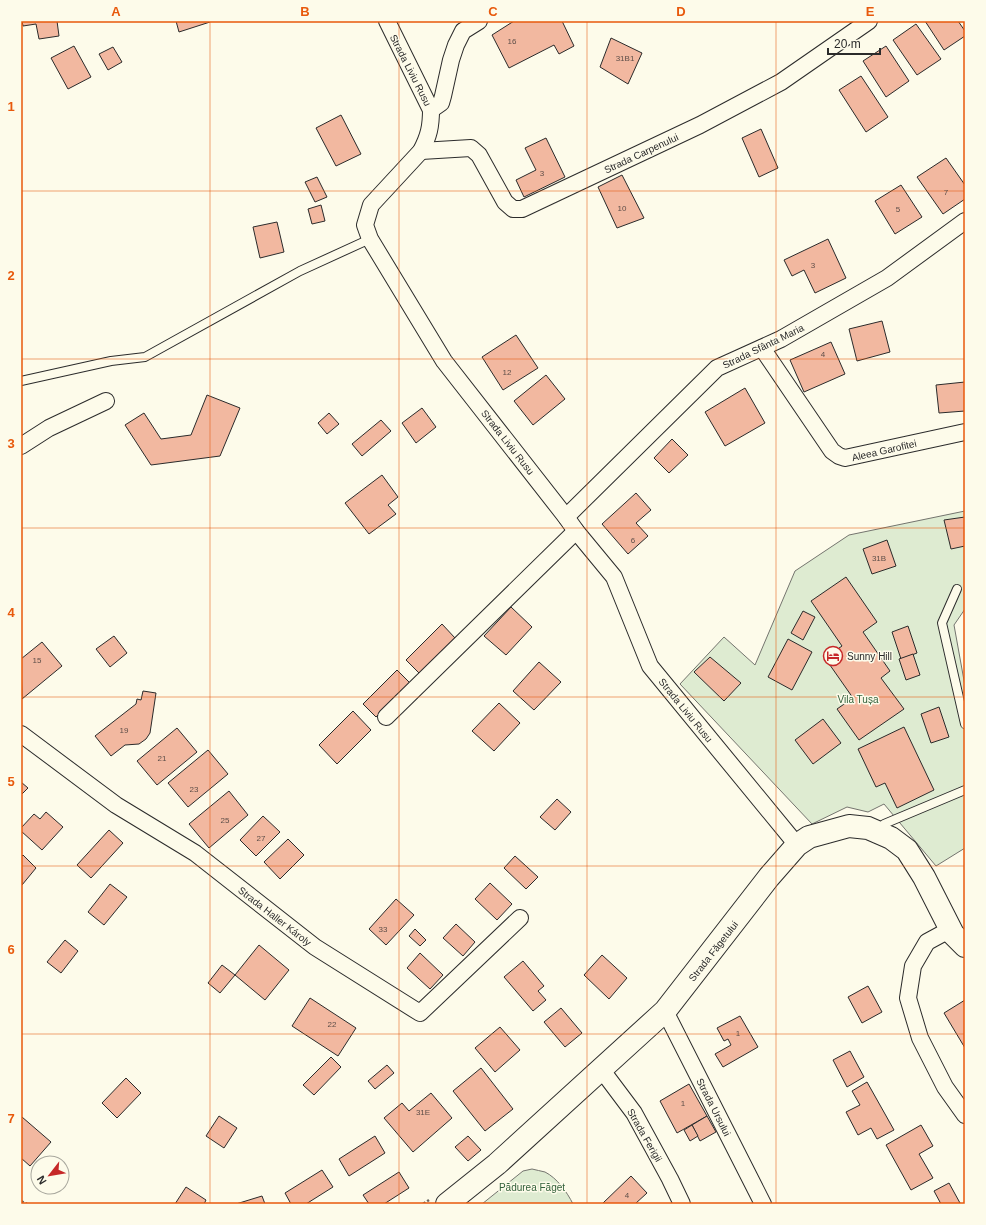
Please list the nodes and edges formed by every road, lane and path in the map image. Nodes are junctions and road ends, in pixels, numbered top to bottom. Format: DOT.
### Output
graph roads {
  1 [pos="387,21"];
  2 [pos="479,21"];
  3 [pos="869,21"];
  4 [pos="431,110"];
  5 [pos="421,151"];
  6 [pos="965,221"];
  7 [pos="370,239"];
  8 [pos="762,348"];
  9 [pos="21,381"];
  10 [pos="106,401"];
  11 [pos="965,432"];
  12 [pos="21,446"];
  13 [pos="566,517"];
  14 [pos="576,531"];
  15 [pos="957,589"];
  16 [pos="386,716"];
  17 [pos="965,724"];
  18 [pos="21,734"];
  19 [pos="965,790"];
  20 [pos="878,832"];
  21 [pos="797,845"];
  22 [pos="520,918"];
  23 [pos="951,929"];
  24 [pos="965,946"];
  25 [pos="665,1011"];
  26 [pos="601,1069"];
  27 [pos="965,1115"];
  28 [pos="21,1201"];
  29 [pos="27,1204"];
  30 [pos="447,1204"];
  31 [pos="682,1204"];
  32 [pos="763,1204"];
  1 -- 4 [label="street, Strada Liviu Rusu"];
  2 -- 4 [label="street"];
  3 -- 5 [label="street, Strada Carpenului"];
  4 -- 5 [label="street, Strada Liviu Rusu"];
  5 -- 7 [label="street, Strada Liviu Rusu"];
  6 -- 8 [label="street, Strada Sfânta Maria"];
  7 -- 9 [label="lane"];
  7 -- 13 [label="street, Strada Liviu Rusu"];
  8 -- 11 [label="street, Aleea Garofitei"];
  8 -- 13 [label="street, Strada Sfânta Maria"];
  10 -- 12 [label="street"];
  13 -- 14 [label="street, Strada Liviu Rusu"];
  14 -- 16 [label="street"];
  14 -- 21 [label="street, Strada Liviu Rusu"];
  15 -- 17 [label="lane"];
  18 -- 22 [label="street, Strada Haller Károly"];
  19 -- 20 [label="lane"];
  20 -- 21 [label="main road, Strada Făgetului"];
  20 -- 23 [label="main road, Strada Făgetului"];
  21 -- 25 [label="main road, Strada Făgetului"];
  23 -- 24 [label="main road, Strada Făgetului"];
  23 -- 27 [label="street"];
  25 -- 26 [label="main road, Strada Făgetului"];
  25 -- 32 [label="street, Strada Ursului"];
  26 -- 30 [label="main road, Strada Făgetului"];
  26 -- 31 [label="street, Strada Ferigii"];
  28 -- 29 [label="path"];
}
